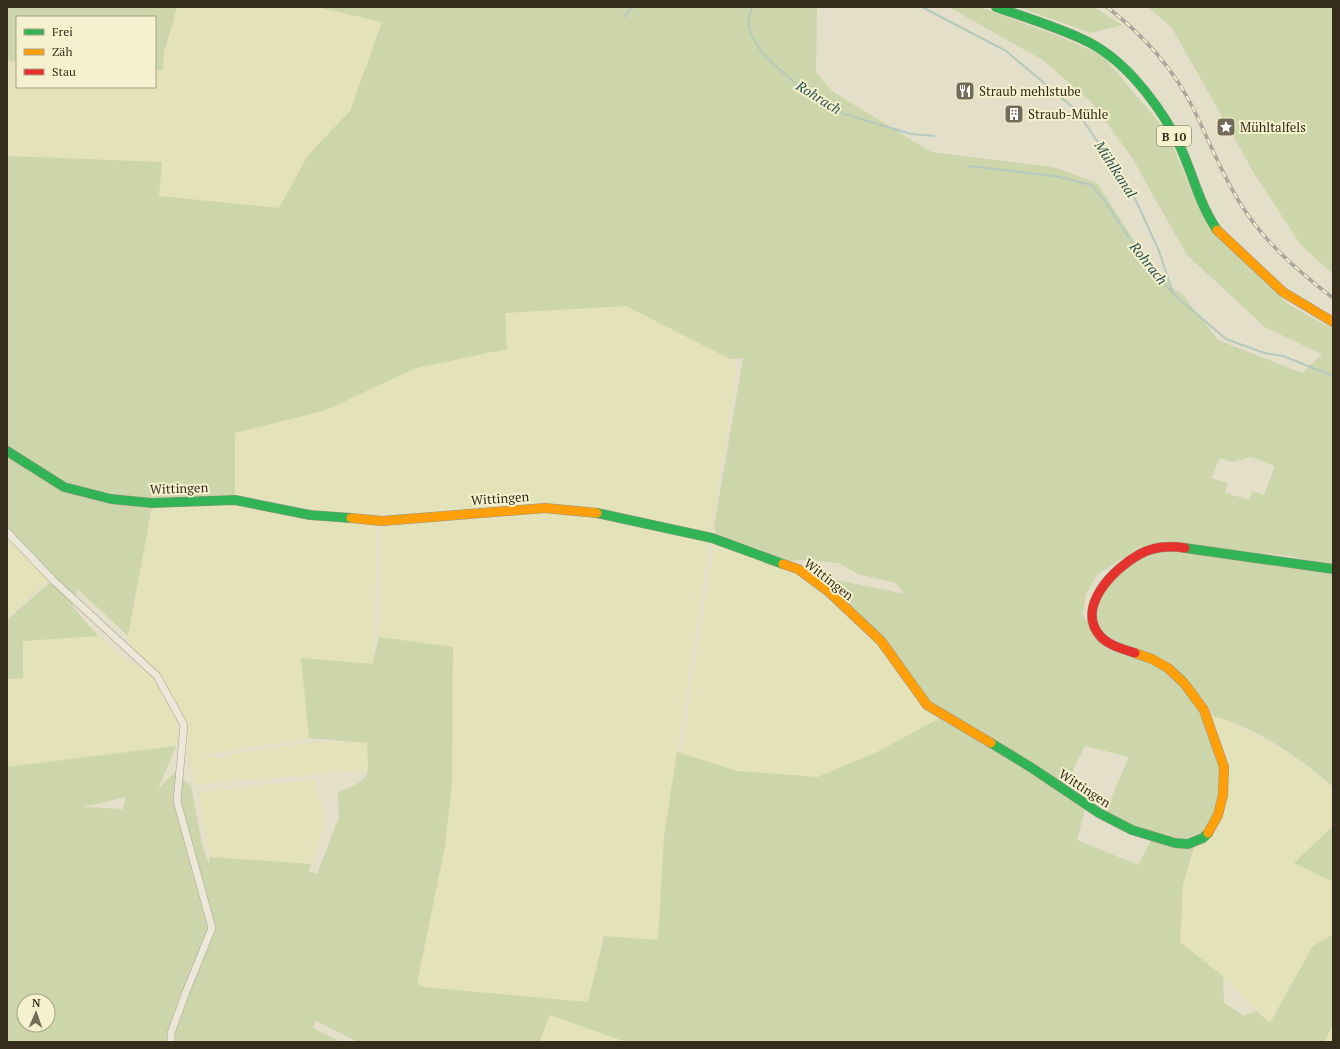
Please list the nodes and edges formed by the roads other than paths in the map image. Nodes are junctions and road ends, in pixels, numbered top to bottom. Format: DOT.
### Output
graph roads {
  1 [pos="996,7"];
  2 [pos="1333,322"];
  3 [pos="7,451"];
  4 [pos="7,532"];
  5 [pos="1333,568"];
  6 [pos="171,1042"];
  1 -- 2 [label="street, B 10"];
  3 -- 5 [label="street, Wittingen"];
  4 -- 6 [label="street"];
}
